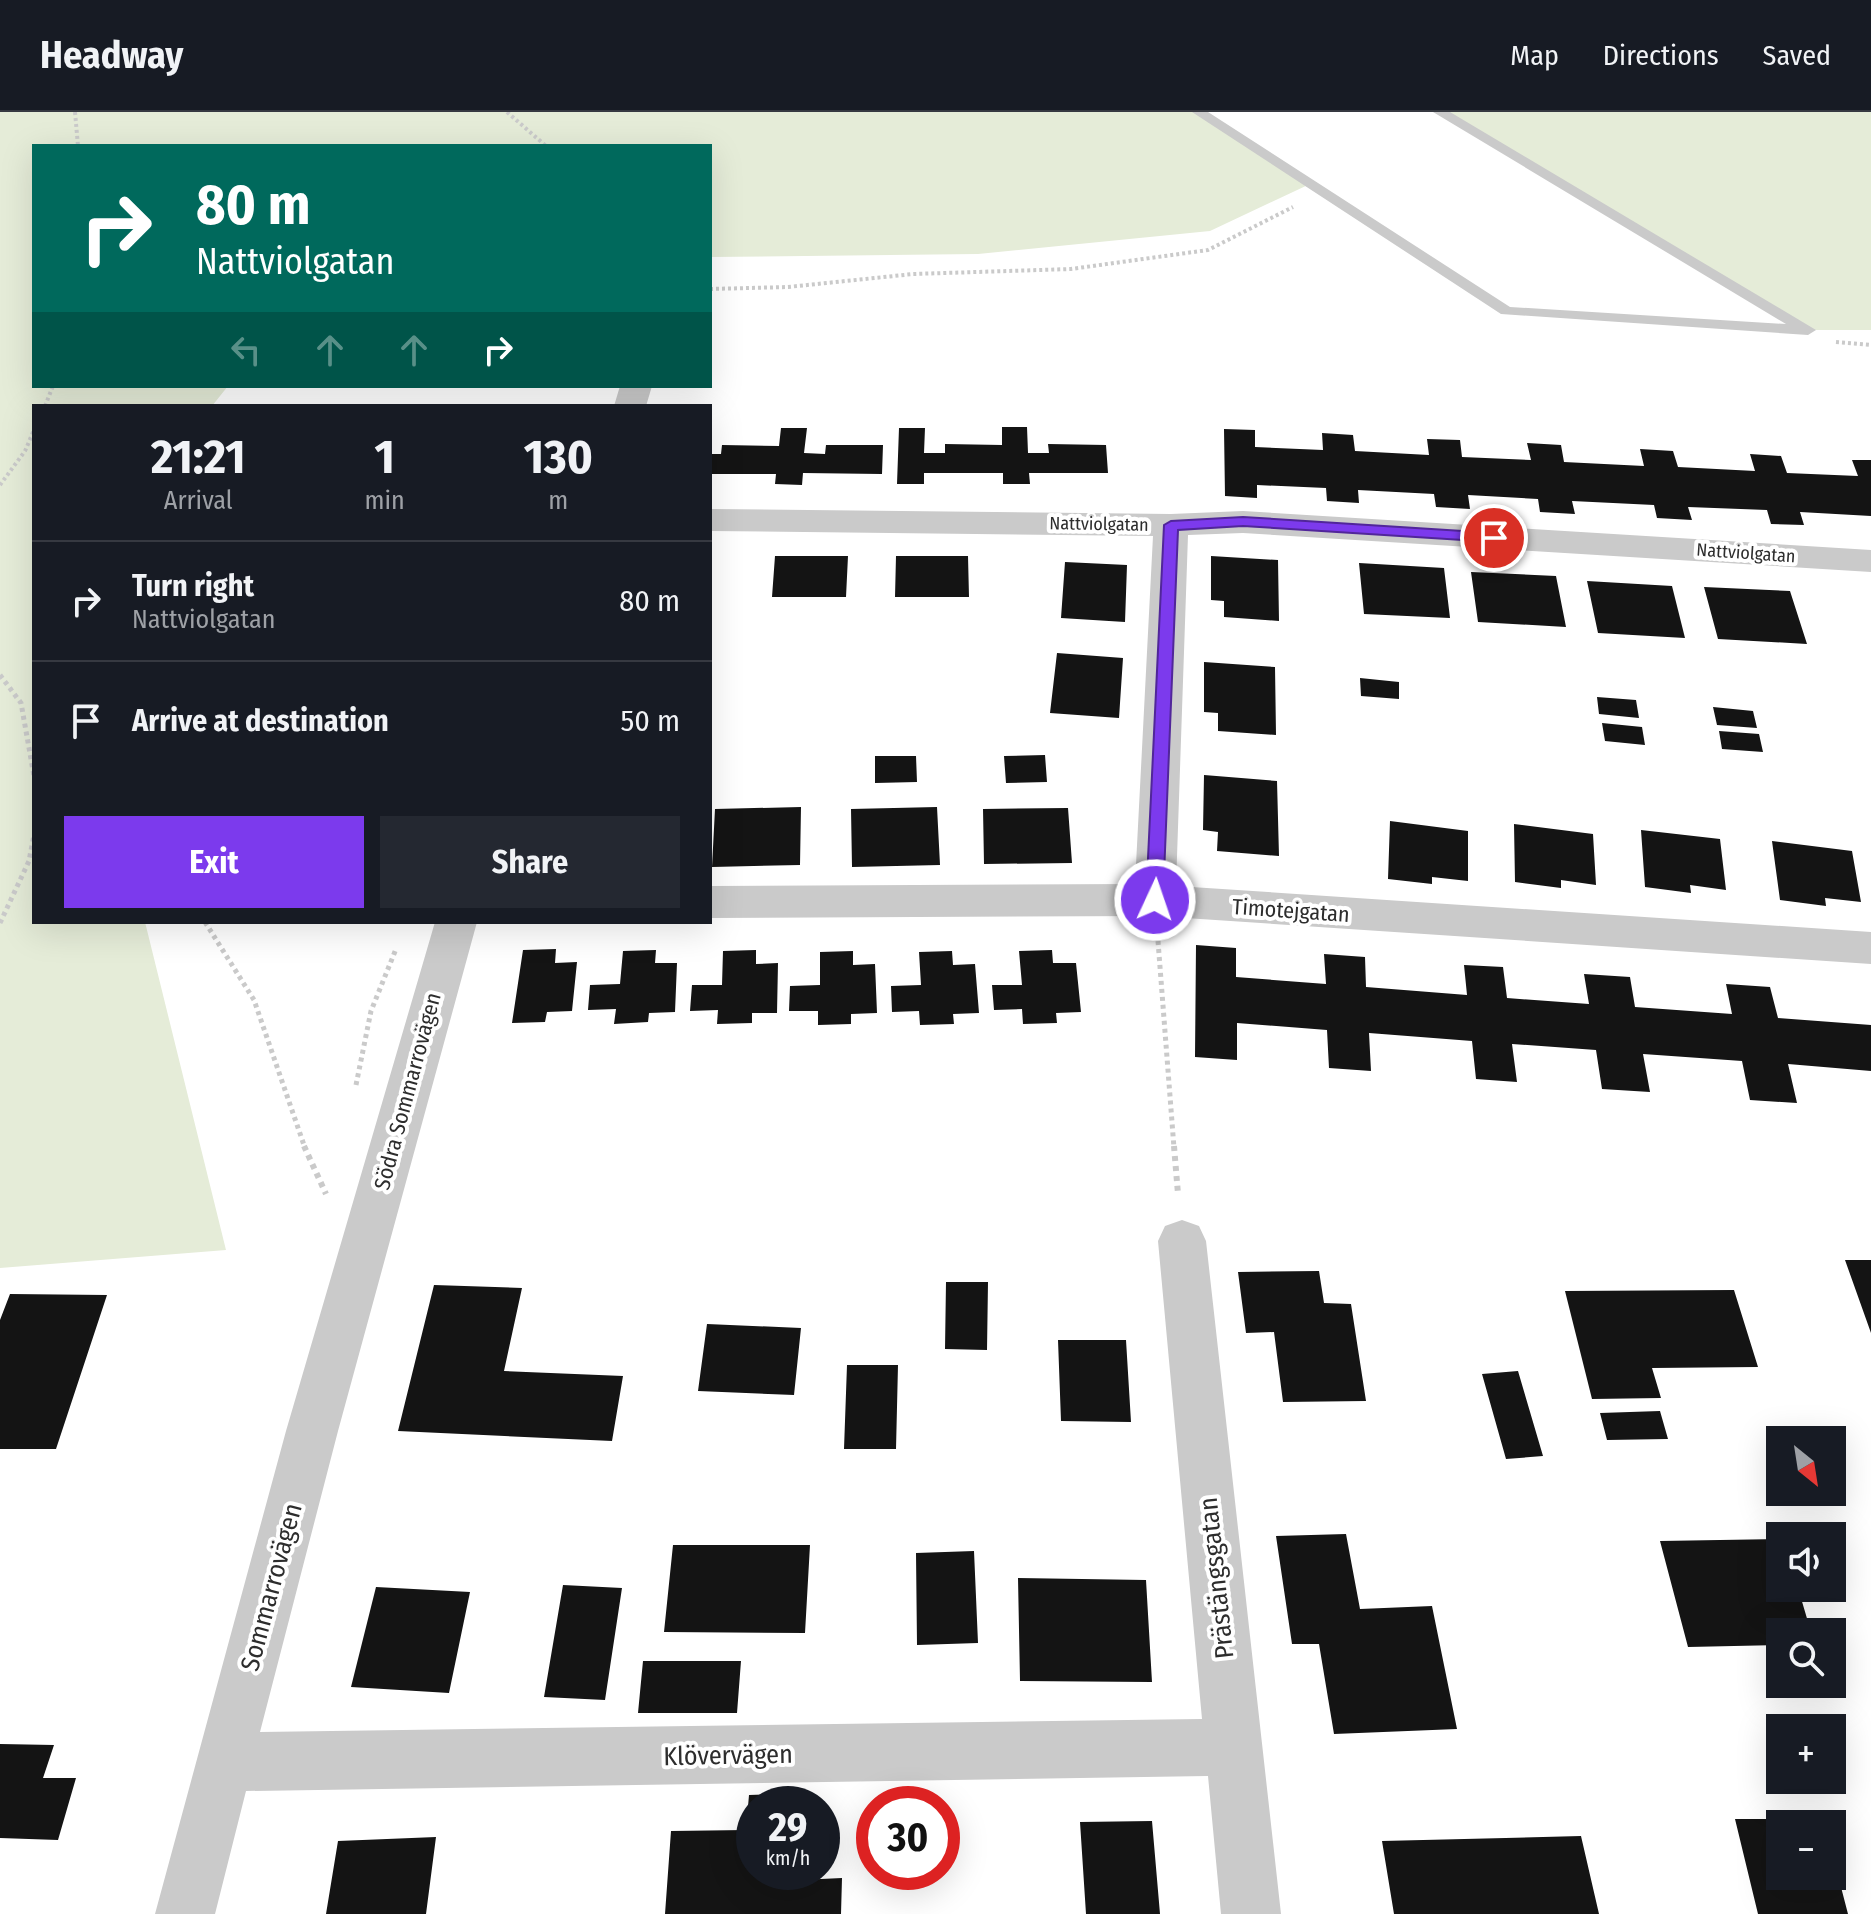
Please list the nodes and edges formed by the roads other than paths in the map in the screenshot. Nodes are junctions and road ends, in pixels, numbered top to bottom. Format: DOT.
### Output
graph roads {
  1 [pos="1199,112"];
  2 [pos="1440,112"];
  3 [pos="712,520"];
  4 [pos="1171,525"];
  5 [pos="1871,561"];
  6 [pos="1155,900"];
  7 [pos="712,902"];
  8 [pos="455,924"];
  9 [pos="1871,948"];
  10 [pos="1182,1241"];
  11 [pos="359,1261"];
  12 [pos="1232,1747"];
  13 [pos="224,1762"];
  14 [pos="185,1914"];
  15 [pos="1251,1914"];
  1 -- 2 [label="lane"];
  3 -- 4 [label="street, Nattviolgatan"];
  4 -- 5 [label="street, Nattviolgatan"];
  4 -- 6 [label="street"];
  6 -- 7 [label="street, Timotejgatan"];
  6 -- 9 [label="street, Timotejgatan"];
  8 -- 11 [label="street, Södra Sommarrovägen"];
  10 -- 12 [label="street, Prästängsgatan"];
  11 -- 13 [label="street, Sommarrovägen"];
  12 -- 13 [label="street, Klövervägen"];
  12 -- 15 [label="street, Prästängsgatan"];
  13 -- 14 [label="street, Sommarrovägen"];
}
